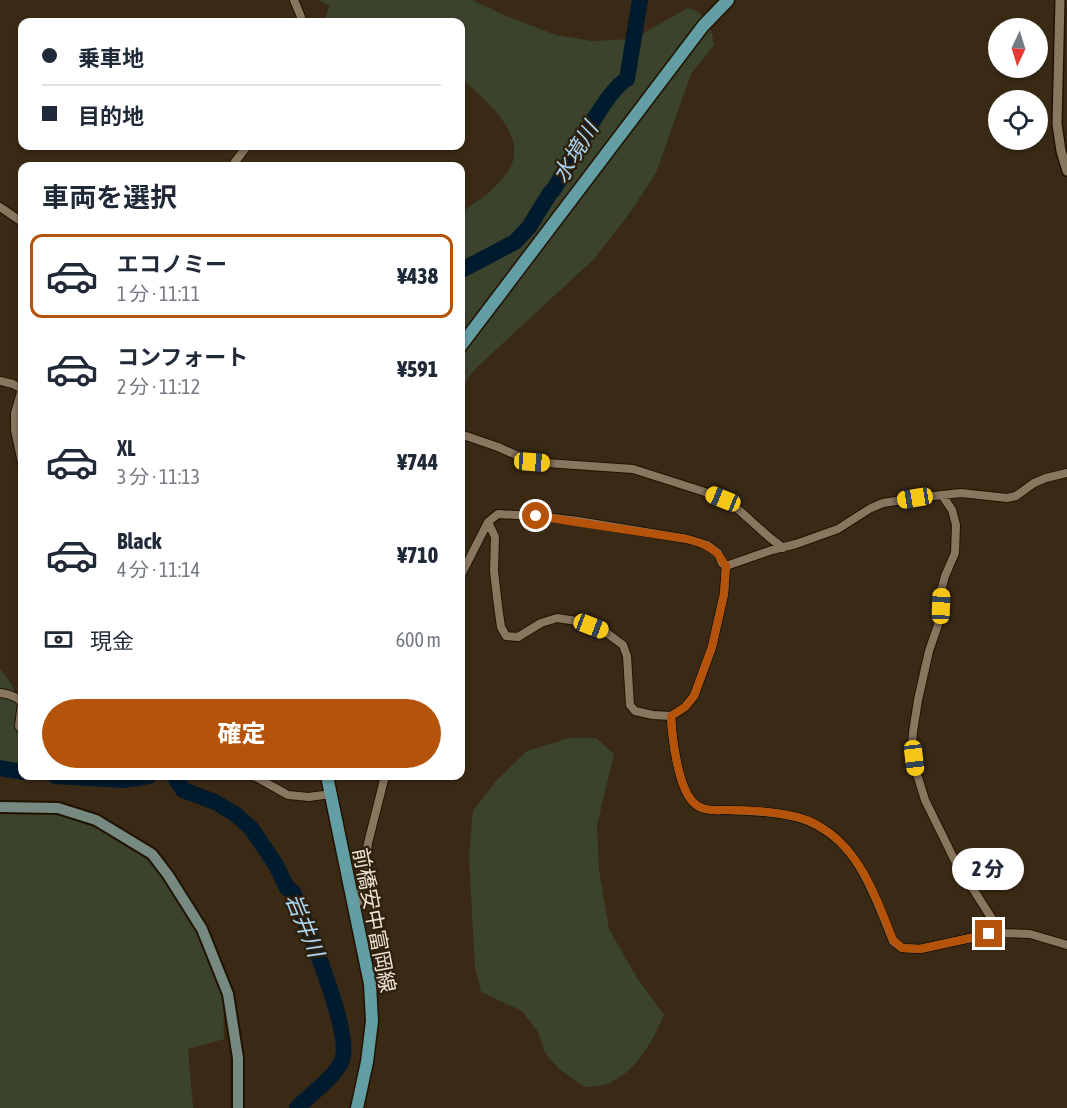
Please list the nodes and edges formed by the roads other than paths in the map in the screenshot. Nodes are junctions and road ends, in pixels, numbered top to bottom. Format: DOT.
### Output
graph roads {
  1 [pos="294,0"];
  2 [pos="728,0"];
  3 [pos="1060,0"];
  4 [pos="301,18"];
  5 [pos="1067,171"];
  6 [pos="0,207"];
  7 [pos="18,219"];
  8 [pos="465,340"];
  9 [pos="0,381"];
  10 [pos="18,387"];
  11 [pos="18,403"];
  12 [pos="465,436"];
  13 [pos="18,444"];
  14 [pos="1067,473"];
  15 [pos="942,495"];
  16 [pos="488,522"];
  17 [pos="783,548"];
  18 [pos="726,566"];
  19 [pos="465,567"];
  20 [pos="0,693"];
  21 [pos="18,699"];
  22 [pos="671,716"];
  23 [pos="261,780"];
  24 [pos="328,780"];
  25 [pos="384,780"];
  26 [pos="331,794"];
  27 [pos="0,807"];
  28 [pos="353,904"];
  29 [pos="1001,933"];
  30 [pos="1067,945"];
  31 [pos="238,1108"];
  32 [pos="357,1108"];
  1 -- 4 [label="street"];
  2 -- 8 [label="main road"];
  3 -- 5 [label="street"];
  6 -- 7 [label="street"];
  9 -- 10 [label="street"];
  11 -- 13 [label="street"];
  12 -- 17 [label="street"];
  14 -- 15 [label="street"];
  15 -- 17 [label="street"];
  15 -- 29 [label="street"];
  16 -- 18 [label="street"];
  16 -- 19 [label="street"];
  16 -- 22 [label="street"];
  17 -- 18 [label="street"];
  18 -- 22 [label="street"];
  20 -- 21 [label="street"];
  22 -- 29 [label="street"];
  23 -- 26 [label="street"];
  24 -- 26 [label="main road, 前橋安中富岡線"];
  25 -- 28 [label="street"];
  26 -- 28 [label="main road, 前橋安中富岡線"];
  27 -- 31 [label="main road"];
  28 -- 32 [label="main road, 前橋安中富岡線"];
  29 -- 30 [label="street"];
}
